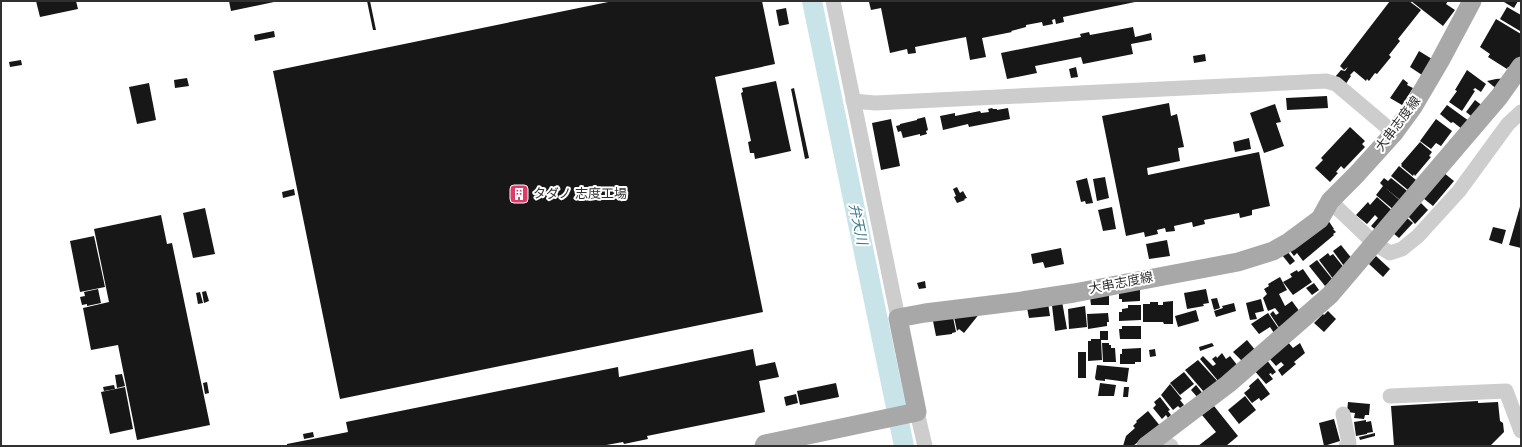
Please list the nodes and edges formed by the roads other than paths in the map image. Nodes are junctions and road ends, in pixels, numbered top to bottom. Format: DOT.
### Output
graph roads {
  1 [pos="833,1"];
  2 [pos="1472,1"];
  3 [pos="1521,66"];
  4 [pos="853,101"];
  5 [pos="1521,112"];
  6 [pos="1394,133"];
  7 [pos="1330,201"];
  8 [pos="1374,244"];
  9 [pos="898,318"];
  10 [pos="1390,396"];
  11 [pos="910,414"];
  12 [pos="1342,414"];
  13 [pos="1521,431"];
  14 [pos="1158,443"];
  15 [pos="761,445"];
  16 [pos="925,446"];
  17 [pos="1346,446"];
  1 -- 4 [label="street"];
  2 -- 6 [label="main road, 大串志度線"];
  3 -- 8 [label="main road"];
  4 -- 6 [label="street"];
  4 -- 9 [label="street"];
  5 -- 8 [label="street"];
  6 -- 7 [label="main road, 大串志度線"];
  7 -- 8 [label="street"];
  7 -- 9 [label="main road, 大串志度線"];
  8 -- 14 [label="main road"];
  9 -- 11 [label="main road"];
  10 -- 13 [label="street"];
  11 -- 15 [label="main road"];
  11 -- 16 [label="street"];
  12 -- 17 [label="street"];
}
